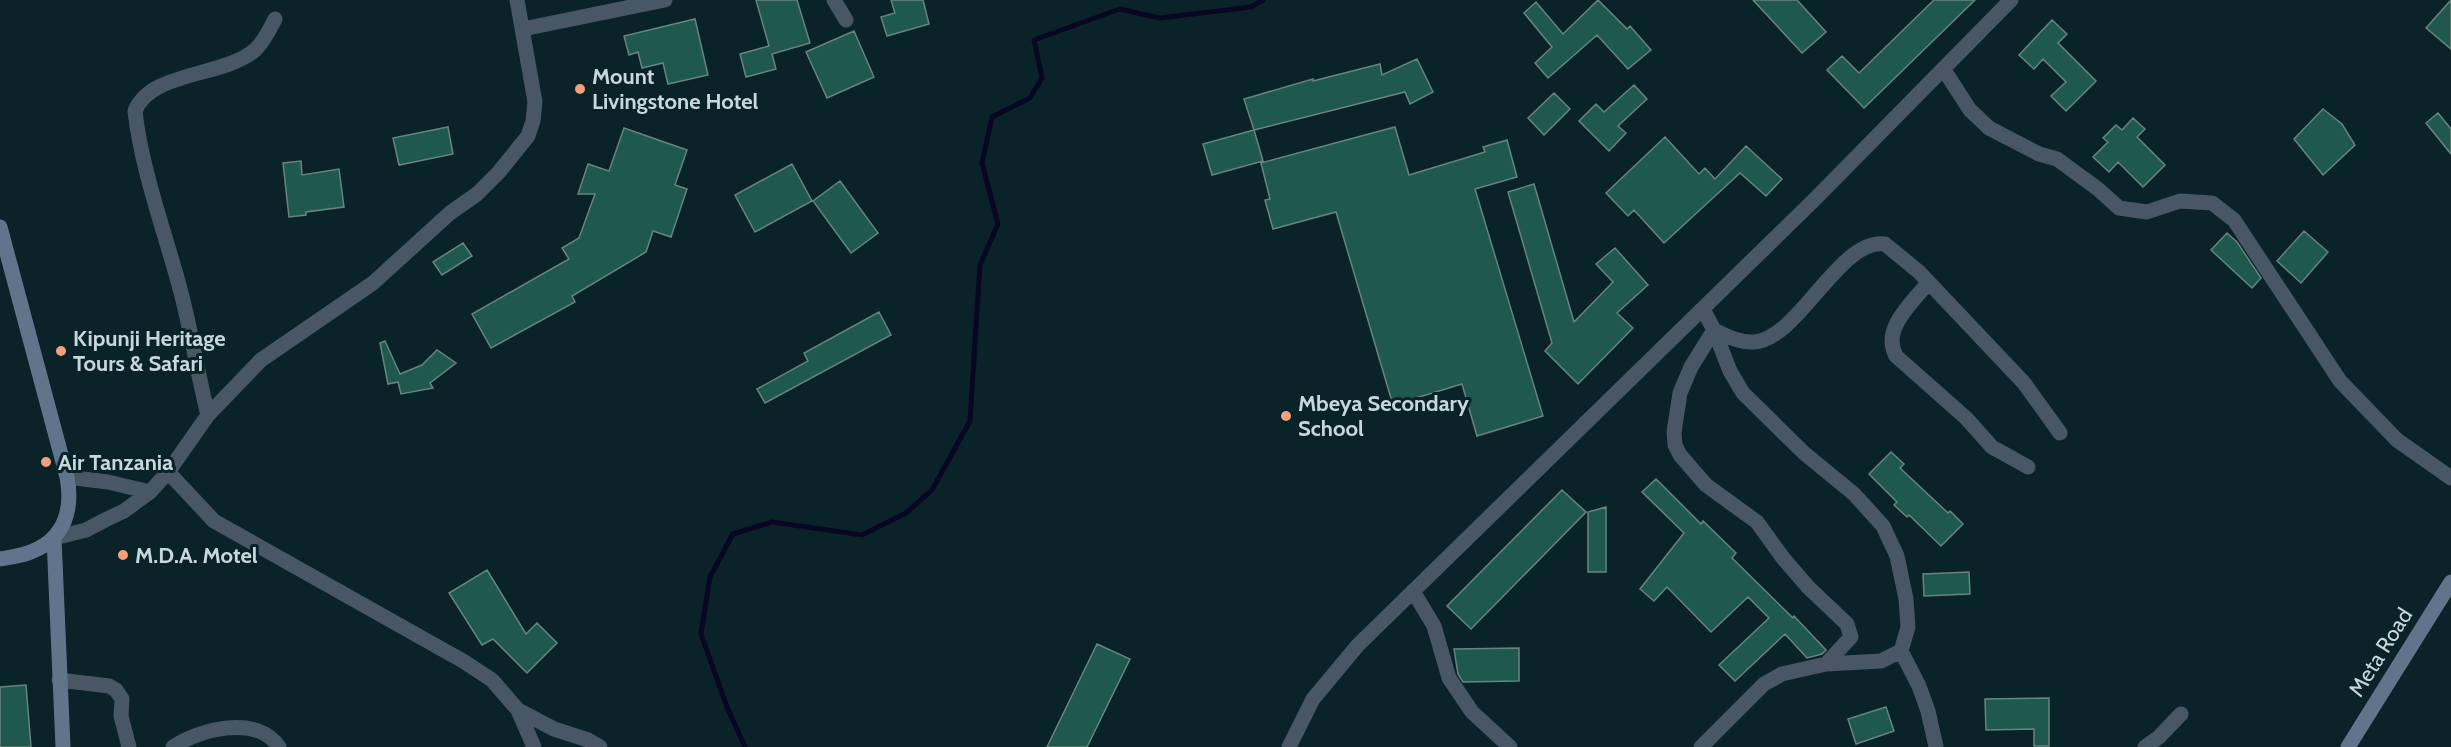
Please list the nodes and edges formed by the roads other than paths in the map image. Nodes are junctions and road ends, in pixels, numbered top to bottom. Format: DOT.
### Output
graph roads {
  1 [pos="517,0"];
  2 [pos="665,0"];
  3 [pos="834,0"];
  4 [pos="2011,0"];
  5 [pos="275,19"];
  6 [pos="846,20"];
  7 [pos="523,29"];
  8 [pos="1944,70"];
  9 [pos="0,227"];
  10 [pos="1929,283"];
  11 [pos="1703,309"];
  12 [pos="1714,330"];
  13 [pos="208,415"];
  14 [pos="2060,433"];
  15 [pos="2028,467"];
  16 [pos="168,471"];
  17 [pos="67,477"];
  18 [pos="2451,478"];
  19 [pos="150,492"];
  20 [pos="54,538"];
  21 [pos="0,559"];
  22 [pos="2451,582"];
  23 [pos="1413,591"];
  24 [pos="1901,651"];
  25 [pos="1826,664"];
  26 [pos="59,680"];
  27 [pos="518,710"];
  28 [pos="2181,714"];
  29 [pos="63,747"];
  30 [pos="129,747"];
  31 [pos="172,747"];
  32 [pos="279,747"];
  33 [pos="534,747"];
  34 [pos="600,747"];
  35 [pos="1289,747"];
  36 [pos="1510,747"];
  37 [pos="1701,747"];
  38 [pos="1936,747"];
  39 [pos="2145,747"];
  40 [pos="2348,747"];
  1 -- 7 [label="street"];
  2 -- 7 [label="street"];
  3 -- 6 [label="street"];
  4 -- 8 [label="street"];
  5 -- 13 [label="street"];
  7 -- 13 [label="street"];
  8 -- 11 [label="street"];
  8 -- 18 [label="street"];
  9 -- 17 [label="street"];
  10 -- 12 [label="street"];
  10 -- 14 [label="street"];
  10 -- 15 [label="street"];
  11 -- 12 [label="street"];
  11 -- 23 [label="street"];
  12 -- 24 [label="street"];
  12 -- 25 [label="street"];
  13 -- 16 [label="street"];
  16 -- 19 [label="street"];
  16 -- 27 [label="street"];
  17 -- 19 [label="street"];
  17 -- 20 [label="street"];
  19 -- 20 [label="street"];
  20 -- 21 [label="street"];
  20 -- 26 [label="street"];
  22 -- 40 [label="street, Meta Road"];
  23 -- 35 [label="street"];
  23 -- 36 [label="street"];
  24 -- 25 [label="street"];
  24 -- 38 [label="street"];
  25 -- 37 [label="street"];
  26 -- 29 [label="street"];
  26 -- 30 [label="street"];
  27 -- 33 [label="street"];
  27 -- 34 [label="street"];
  28 -- 39 [label="street"];
  31 -- 32 [label="street"];
}
